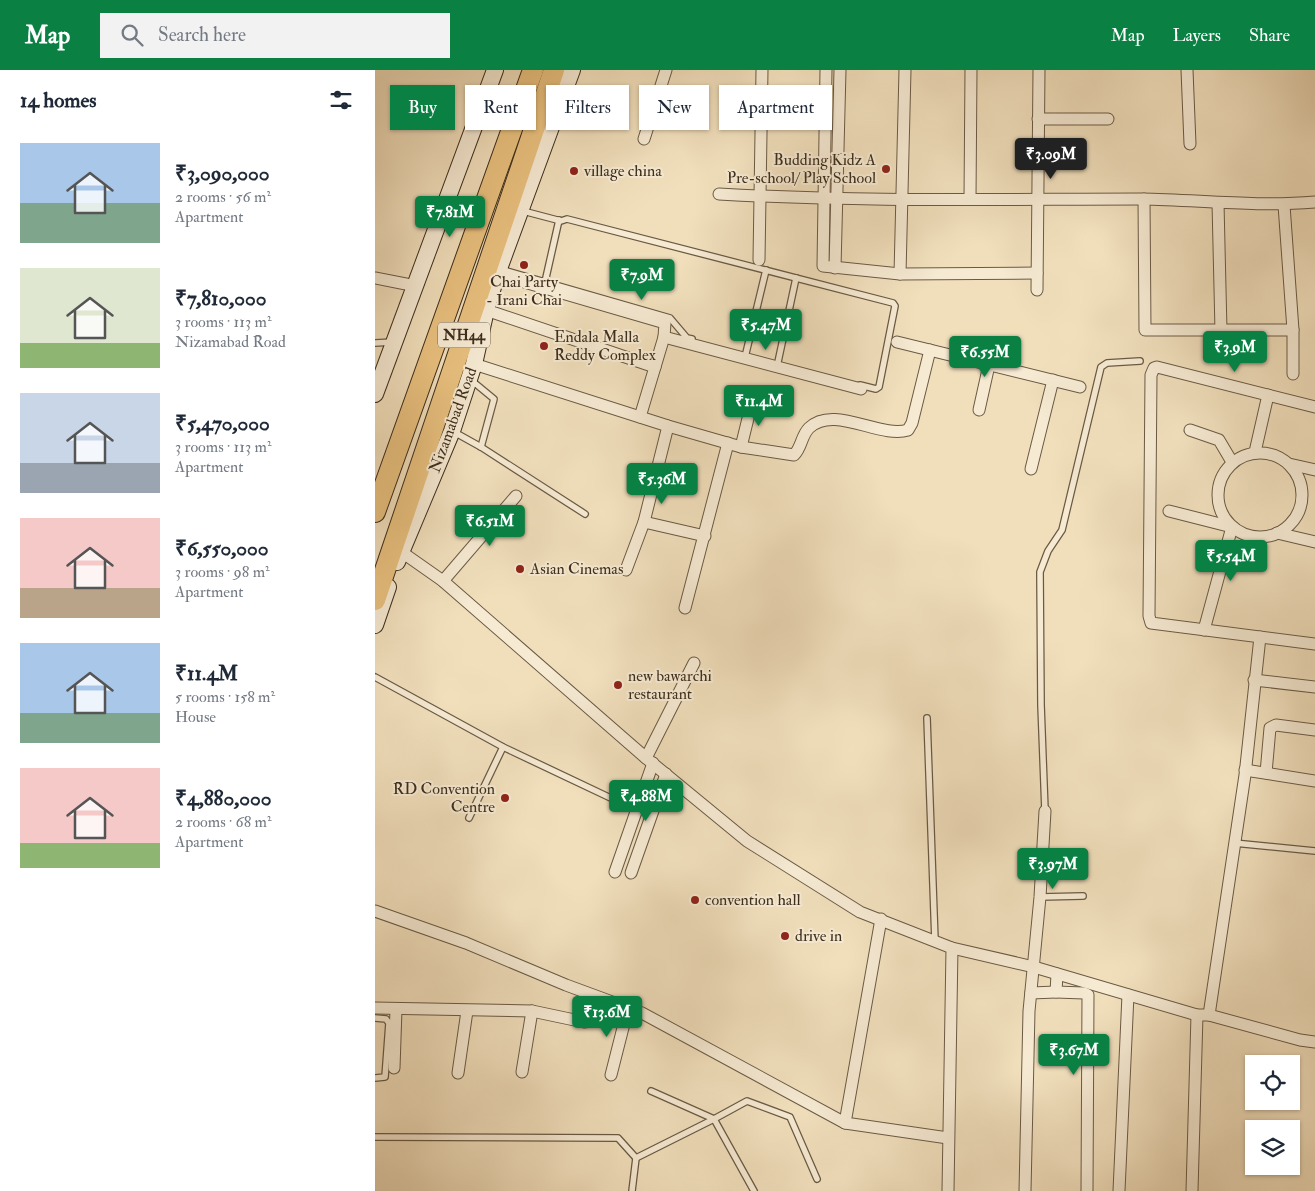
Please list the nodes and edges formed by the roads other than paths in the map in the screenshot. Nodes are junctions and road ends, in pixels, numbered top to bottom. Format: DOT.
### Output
graph roads {
  1 [pos="495,70"];
  2 [pos="533,70"];
  3 [pos="554,70"];
  4 [pos="572,70"];
  5 [pos="666,70"];
  6 [pos="762,70"];
  7 [pos="826,70"];
  8 [pos="840,70"];
  9 [pos="905,70"];
  10 [pos="971,70"];
  11 [pos="1039,70"];
  12 [pos="1187,70"];
  13 [pos="826,85"];
  14 [pos="832,97"];
  15 [pos="839,98"];
  16 [pos="1038,119"];
  17 [pos="1108,119"];
  18 [pos="825,130"];
  19 [pos="644,139"];
  20 [pos="1190,144"];
  21 [pos="719,194"];
  22 [pos="760,196"];
  23 [pos="824,199"];
  24 [pos="836,199"];
  25 [pos="902,199"];
  26 [pos="971,199"];
  27 [pos="1144,199"];
  28 [pos="1038,200"];
  29 [pos="1315,202"];
  30 [pos="1218,203"];
  31 [pos="1284,205"];
  32 [pos="521,210"];
  33 [pos="559,220"];
  34 [pos="759,260"];
  35 [pos="835,268"];
  36 [pos="766,270"];
  37 [pos="498,271"];
  38 [pos="1037,273"];
  39 [pos="900,274"];
  40 [pos="375,278"];
  41 [pos="797,278"];
  42 [pos="545,282"];
  43 [pos="416,286"];
  44 [pos="1037,290"];
  45 [pos="486,310"];
  46 [pos="1293,330"];
  47 [pos="1221,331"];
  48 [pos="665,338"];
  49 [pos="395,341"];
  50 [pos="897,342"];
  51 [pos="375,343"];
  52 [pos="930,350"];
  53 [pos="746,353"];
  54 [pos="1140,361"];
  55 [pos="778,362"];
  56 [pos="989,365"];
  57 [pos="655,367"];
  58 [pos="472,371"];
  59 [pos="1293,374"];
  60 [pos="1053,380"];
  61 [pos="1080,387"];
  62 [pos="861,389"];
  63 [pos="375,394"];
  64 [pos="1267,395"];
  65 [pos="752,402"];
  66 [pos="1315,406"];
  67 [pos="979,410"];
  68 [pos="640,417"];
  69 [pos="668,426"];
  70 [pos="1190,430"];
  71 [pos="452,431"];
  72 [pos="728,443"];
  73 [pos="481,447"];
  74 [pos="741,447"];
  75 [pos="1255,452"];
  76 [pos="1232,462"];
  77 [pos="1289,464"];
  78 [pos="1031,469"];
  79 [pos="1315,470"];
  80 [pos="517,496"];
  81 [pos="1169,511"];
  82 [pos="375,512"];
  83 [pos="585,514"];
  84 [pos="644,522"];
  85 [pos="1232,527"];
  86 [pos="1277,534"];
  87 [pos="705,536"];
  88 [pos="1315,542"];
  89 [pos="398,550"];
  90 [pos="626,570"];
  91 [pos="443,581"];
  92 [pos="375,600"];
  93 [pos="685,608"];
  94 [pos="375,625"];
  95 [pos="1204,630"];
  96 [pos="1260,637"];
  97 [pos="1315,644"];
  98 [pos="694,663"];
  99 [pos="375,677"];
  100 [pos="1254,680"];
  101 [pos="1315,687"];
  102 [pos="927,718"];
  103 [pos="1315,730"];
  104 [pos="503,747"];
  105 [pos="649,760"];
  106 [pos="1245,770"];
  107 [pos="1266,773"];
  108 [pos="665,774"];
  109 [pos="1315,782"];
  110 [pos="636,810"];
  111 [pos="1045,811"];
  112 [pos="469,818"];
  113 [pos="1234,842"];
  114 [pos="1315,852"];
  115 [pos="615,872"];
  116 [pos="631,873"];
  117 [pos="1083,896"];
  118 [pos="1040,897"];
  119 [pos="375,911"];
  120 [pos="881,919"];
  121 [pos="935,941"];
  122 [pos="952,948"];
  123 [pos="1034,967"];
  124 [pos="1057,974"];
  125 [pos="1056,992"];
  126 [pos="1031,993"];
  127 [pos="1128,995"];
  128 [pos="375,1008"];
  129 [pos="628,1008"];
  130 [pos="396,1009"];
  131 [pos="467,1011"];
  132 [pos="532,1012"];
  133 [pos="1197,1015"];
  134 [pos="1209,1015"];
  135 [pos="375,1018"];
  136 [pos="1315,1042"];
  137 [pos="394,1068"];
  138 [pos="458,1072"];
  139 [pos="522,1072"];
  140 [pos="611,1075"];
  141 [pos="375,1078"];
  142 [pos="651,1091"];
  143 [pos="714,1119"];
  144 [pos="845,1123"];
  145 [pos="375,1138"];
  146 [pos="948,1138"];
  147 [pos="636,1158"];
  148 [pos="817,1179"];
  149 [pos="632,1191"];
  150 [pos="754,1191"];
  151 [pos="947,1191"];
  152 [pos="1025,1191"];
  153 [pos="1087,1191"];
  154 [pos="1119,1191"];
  155 [pos="1193,1191"];
  1 -- 43 [label="main road"];
  2 -- 82 [label="highway, NH44"];
  3 -- 89 [label="highway, Nizamabad Road / NH44"];
  4 -- 32 [label="main road, Nizamabad Road"];
  5 -- 19 [label="street"];
  6 -- 22 [label="street"];
  7 -- 13 [label="street"];
  8 -- 15 [label="street"];
  9 -- 25 [label="street"];
  10 -- 26 [label="street"];
  11 -- 16 [label="street"];
  12 -- 20 [label="street"];
  14 -- 15 [label="street"];
  15 -- 24 [label="street"];
  16 -- 17 [label="street"];
  16 -- 28 [label="street"];
  18 -- 23 [label="street"];
  21 -- 22 [label="street"];
  22 -- 23 [label="street"];
  22 -- 34 [label="street"];
  23 -- 24 [label="street"];
  23 -- 35 [label="street"];
  24 -- 25 [label="street"];
  24 -- 35 [label="street"];
  25 -- 26 [label="street"];
  25 -- 39 [label="street"];
  26 -- 28 [label="street"];
  27 -- 28 [label="street"];
  27 -- 30 [label="street"];
  27 -- 47 [label="street"];
  28 -- 38 [label="street"];
  29 -- 31 [label="street"];
  30 -- 31 [label="street"];
  30 -- 47 [label="street"];
  31 -- 46 [label="street"];
  32 -- 33 [label="lane"];
  32 -- 37 [label="main road, Nizamabad Road"];
  33 -- 36 [label="lane"];
  33 -- 42 [label="lane"];
  35 -- 39 [label="street"];
  36 -- 41 [label="lane"];
  36 -- 53 [label="lane"];
  37 -- 42 [label="lane"];
  37 -- 45 [label="main road, Nizamabad Road"];
  37 -- 48 [label="street"];
  38 -- 39 [label="street"];
  38 -- 44 [label="street"];
  40 -- 43 [label="street"];
  41 -- 55 [label="lane"];
  41 -- 55 [label="lane"];
  42 -- 53 [label="lane"];
  43 -- 49 [label="main road"];
  45 -- 57 [label="street"];
  45 -- 58 [label="main road, Nizamabad Road"];
  46 -- 47 [label="street"];
  46 -- 59 [label="street"];
  48 -- 57 [label="street"];
  48 -- 62 [label="street"];
  49 -- 51 [label="lane"];
  49 -- 63 [label="main road"];
  50 -- 52 [label="street"];
  52 -- 56 [label="street"];
  52 -- 74 [label="street"];
  53 -- 55 [label="lane"];
  54 -- 111 [label="lane"];
  56 -- 60 [label="street"];
  56 -- 67 [label="street"];
  57 -- 68 [label="street"];
  58 -- 68 [label="street"];
  58 -- 71 [label="main road, Nizamabad Road"];
  58 -- 73 [label="lane"];
  60 -- 61 [label="street"];
  60 -- 78 [label="street"];
  64 -- 66 [label="street"];
  64 -- 75 [label="street"];
  64 -- 95 [label="street"];
  65 -- 74 [label="street"];
  68 -- 69 [label="street"];
  69 -- 72 [label="street"];
  69 -- 84 [label="street"];
  70 -- 76 [label="street"];
  71 -- 73 [label="lane"];
  71 -- 89 [label="main road, Nizamabad Road"];
  72 -- 74 [label="street"];
  72 -- 87 [label="street"];
  73 -- 83 [label="lane"];
  75 -- 76 [label="street"];
  75 -- 77 [label="street"];
  76 -- 85 [label="street"];
  77 -- 79 [label="street"];
  77 -- 86 [label="street"];
  80 -- 91 [label="street"];
  81 -- 85 [label="street"];
  84 -- 87 [label="street"];
  84 -- 90 [label="street"];
  85 -- 86 [label="street"];
  85 -- 95 [label="street"];
  86 -- 88 [label="street"];
  87 -- 93 [label="street"];
  89 -- 91 [label="street"];
  89 -- 92 [label="highway, Nizamabad Road / NH44"];
  89 -- 94 [label="main road, Nizamabad Road"];
  91 -- 105 [label="street"];
  95 -- 96 [label="street"];
  96 -- 97 [label="street"];
  96 -- 100 [label="street"];
  98 -- 105 [label="street"];
  99 -- 104 [label="lane"];
  100 -- 101 [label="street"];
  100 -- 106 [label="street"];
  102 -- 121 [label="lane"];
  103 -- 107 [label="street"];
  104 -- 110 [label="lane"];
  104 -- 112 [label="lane"];
  105 -- 108 [label="street"];
  105 -- 110 [label="street"];
  106 -- 107 [label="street"];
  106 -- 113 [label="street"];
  107 -- 109 [label="street"];
  108 -- 116 [label="street"];
  108 -- 120 [label="street"];
  110 -- 115 [label="street"];
  111 -- 118 [label="street"];
  113 -- 114 [label="lane"];
  113 -- 134 [label="street"];
  117 -- 118 [label="lane"];
  118 -- 123 [label="street"];
  119 -- 129 [label="street"];
  120 -- 121 [label="street"];
  120 -- 144 [label="street"];
  121 -- 122 [label="street"];
  122 -- 123 [label="street"];
  122 -- 146 [label="street"];
  123 -- 124 [label="street"];
  123 -- 126 [label="street"];
  124 -- 125 [label="street"];
  124 -- 127 [label="street"];
  125 -- 126 [label="street"];
  125 -- 153 [label="street"];
  126 -- 152 [label="street"];
  127 -- 133 [label="street"];
  127 -- 154 [label="street"];
  128 -- 130 [label="street"];
  129 -- 132 [label="street"];
  129 -- 140 [label="street"];
  129 -- 144 [label="street"];
  130 -- 131 [label="street"];
  130 -- 137 [label="street"];
  131 -- 132 [label="street"];
  131 -- 138 [label="street"];
  132 -- 139 [label="street"];
  133 -- 134 [label="street"];
  133 -- 155 [label="street"];
  134 -- 136 [label="street"];
  135 -- 141 [label="lane"];
  142 -- 143 [label="lane"];
  143 -- 147 [label="lane"];
  143 -- 148 [label="lane"];
  143 -- 150 [label="lane"];
  144 -- 146 [label="street"];
  145 -- 147 [label="lane"];
  146 -- 151 [label="street"];
  147 -- 149 [label="lane"];
}
